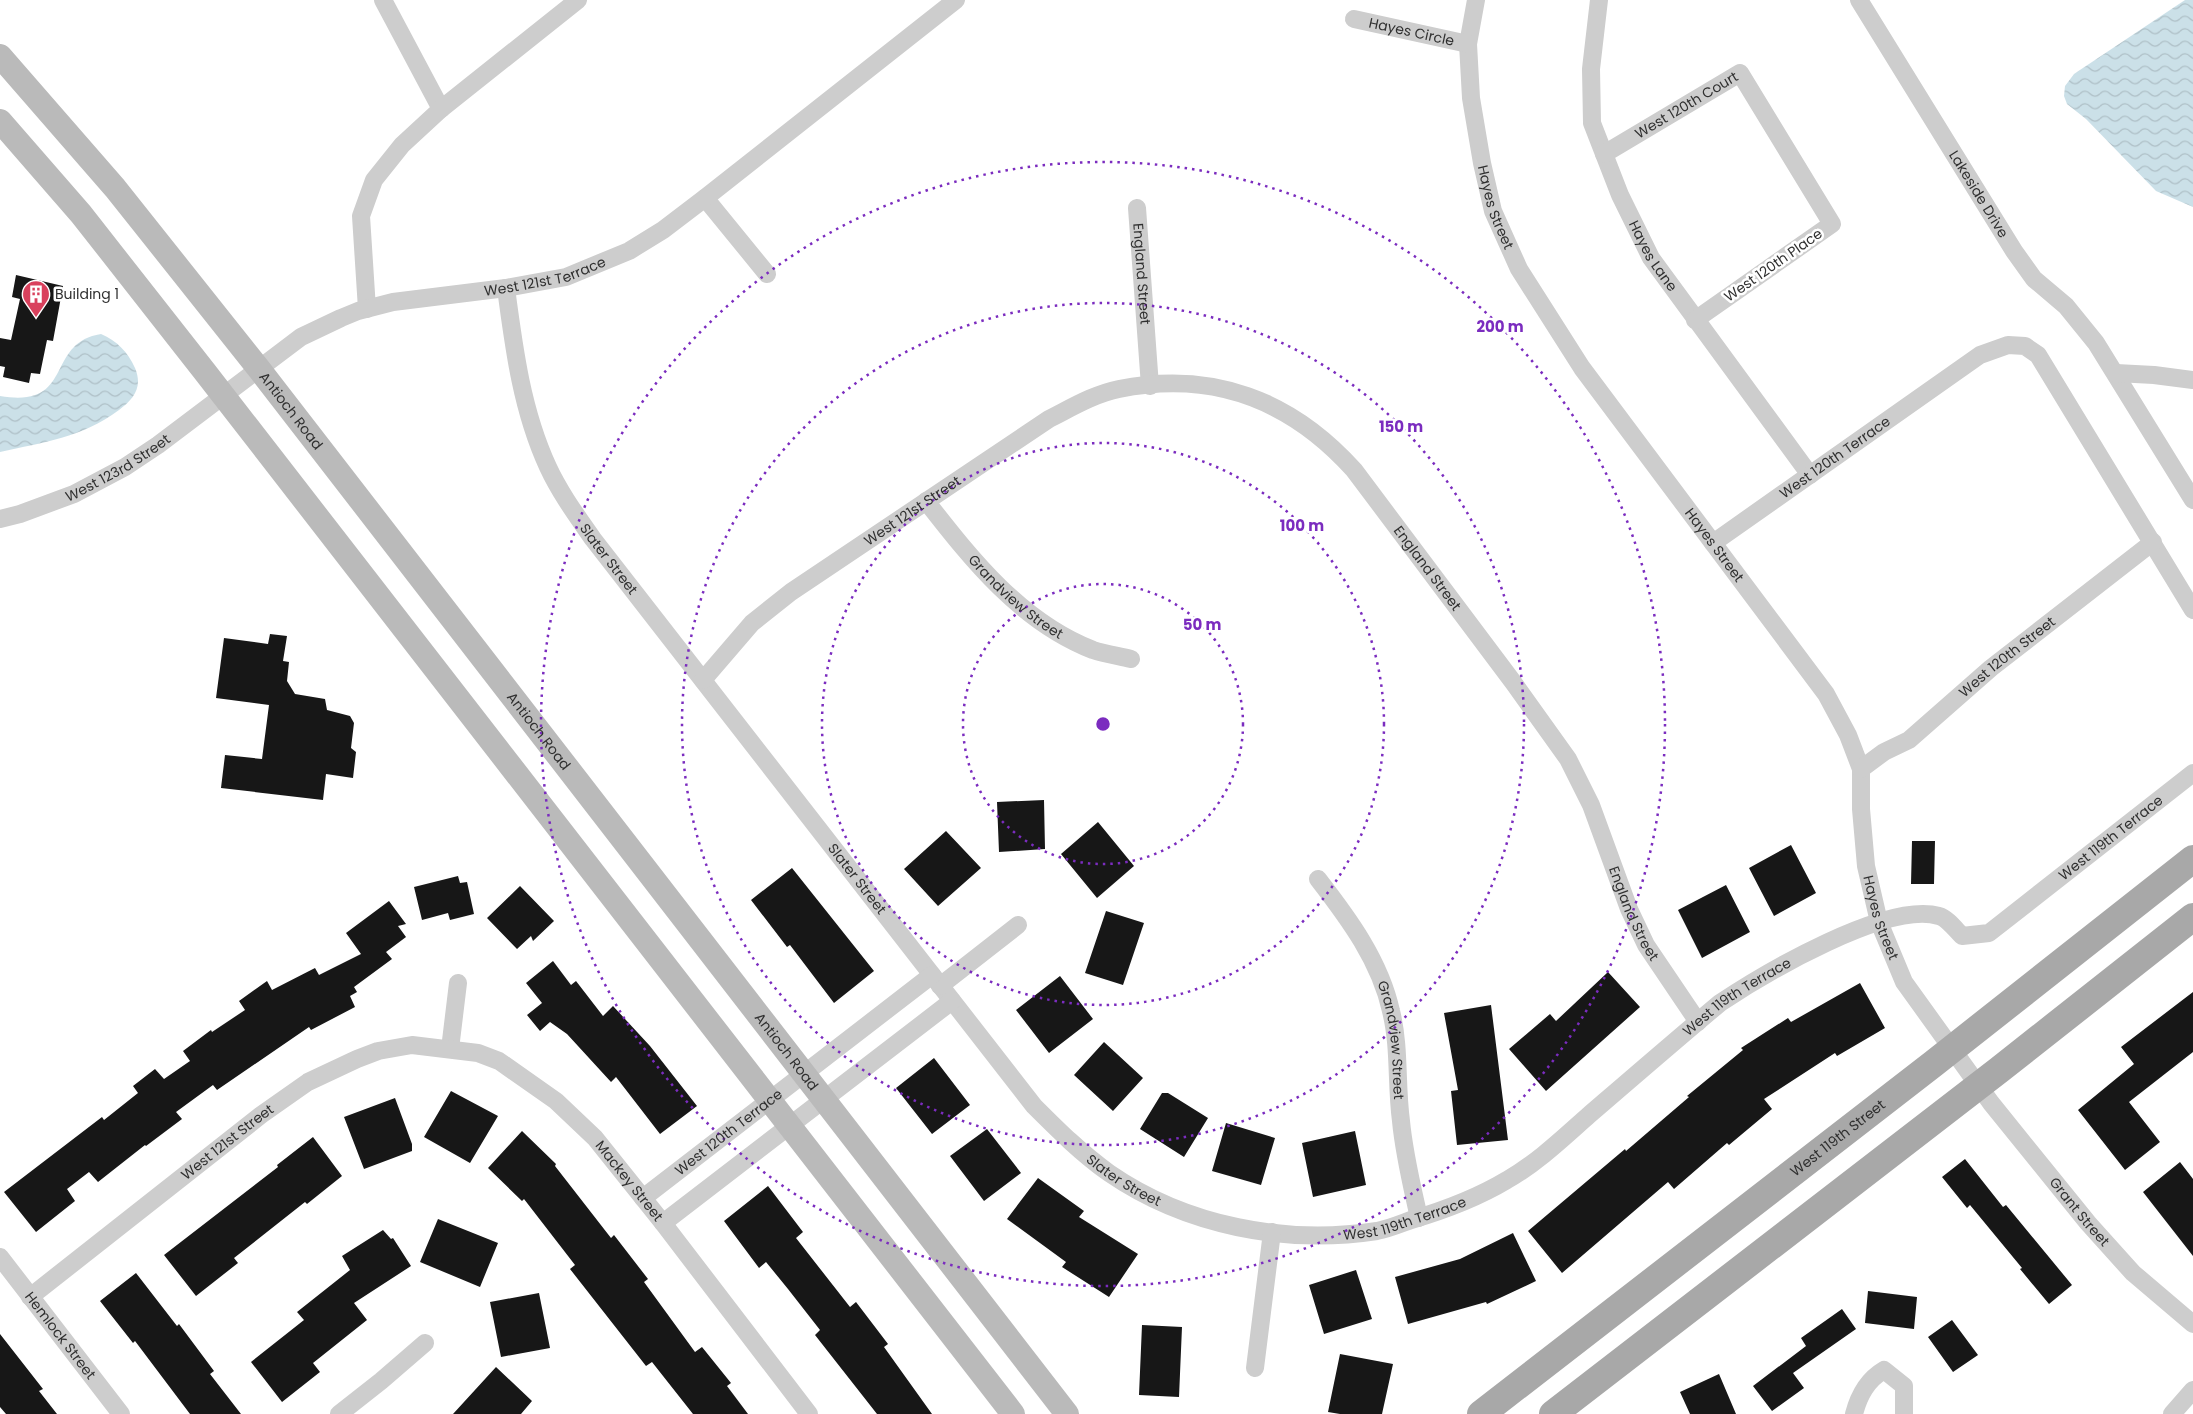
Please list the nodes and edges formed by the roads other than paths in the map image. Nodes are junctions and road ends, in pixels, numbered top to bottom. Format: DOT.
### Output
graph roads {
  1 [pos="383,0"];
  2 [pos="578,0"];
  3 [pos="956,0"];
  4 [pos="1476,0"];
  5 [pos="1599,0"];
  6 [pos="1860,0"];
  7 [pos="1354,19"];
  8 [pos="1468,44"];
  9 [pos="0,56"];
  10 [pos="441,109"];
  11 [pos="0,121"];
  12 [pos="1790,153"];
  13 [pos="1604,154"];
  14 [pos="705,198"];
  15 [pos="1137,208"];
  16 [pos="768,274"];
  17 [pos="506,288"];
  18 [pos="367,308"];
  19 [pos="1695,320"];
  20 [pos="259,370"];
  21 [pos="2116,373"];
  22 [pos="2193,380"];
  23 [pos="1150,386"];
  24 [pos="224,396"];
  25 [pos="1810,475"];
  26 [pos="2193,500"];
  27 [pos="926,501"];
  28 [pos="0,519"];
  29 [pos="1713,543"];
  30 [pos="2156,546"];
  31 [pos="2193,610"];
  32 [pos="1131,659"];
  33 [pos="703,680"];
  34 [pos="1861,769"];
  35 [pos="2193,773"];
  36 [pos="2193,859"];
  37 [pos="1318,879"];
  38 [pos="2193,917"];
  39 [pos="1878,922"];
  40 [pos="1018,925"];
  41 [pos="936,980"];
  42 [pos="458,983"];
  43 [pos="952,1002"];
  44 [pos="1698,1022"];
  45 [pos="450,1049"];
  46 [pos="1952,1049"];
  47 [pos="804,1074"];
  48 [pos="1978,1085"];
  49 [pos="770,1100"];
  50 [pos="824,1100"];
  51 [pos="790,1125"];
  52 [pos="643,1198"];
  53 [pos="1420,1218"];
  54 [pos="663,1223"];
  55 [pos="1272,1232"];
  56 [pos="0,1257"];
  57 [pos="30,1297"];
  58 [pos="2193,1324"];
  59 [pos="425,1342"];
  60 [pos="1255,1368"];
  61 [pos="2193,1390"];
  62 [pos="121,1414"];
  63 [pos="339,1414"];
  64 [pos="809,1414"];
  65 [pos="1013,1414"];
  66 [pos="1067,1414"];
  67 [pos="1480,1414"];
  68 [pos="1553,1414"];
  69 [pos="1854,1414"];
  70 [pos="1904,1414"];
  71 [pos="2172,1414"];
  1 -- 10 [label="street"];
  2 -- 10 [label="street"];
  3 -- 14 [label="street, West 121st Terrace"];
  4 -- 8 [label="street, Hayes Street"];
  5 -- 13 [label="street, Hayes Lane"];
  6 -- 21 [label="street, Lakeside Drive"];
  7 -- 8 [label="street, Hayes Circle"];
  8 -- 29 [label="street, Hayes Street"];
  9 -- 20 [label="main road, Antioch Road"];
  10 -- 18 [label="street"];
  11 -- 24 [label="main road"];
  12 -- 13 [label="street, West 120th Court"];
  12 -- 19 [label="street, West 120th Place"];
  13 -- 19 [label="street, Hayes Lane"];
  14 -- 16 [label="street"];
  14 -- 17 [label="street, West 121st Terrace"];
  15 -- 23 [label="street, England Street"];
  17 -- 18 [label="street, West 121st Terrace"];
  17 -- 33 [label="street, Slater Street"];
  18 -- 20 [label="street, West 121st Terrace"];
  19 -- 25 [label="street, Hayes Lane"];
  20 -- 24 [label="street, West 121st Terrace"];
  20 -- 47 [label="main road, Antioch Road"];
  21 -- 22 [label="street"];
  21 -- 26 [label="street, Lakeside Drive"];
  23 -- 27 [label="street, West 121st Street"];
  23 -- 44 [label="street, England Street"];
  24 -- 28 [label="street, West 123rd Street"];
  24 -- 49 [label="main road"];
  25 -- 29 [label="street, West 120th Terrace"];
  25 -- 30 [label="street, West 120th Terrace"];
  27 -- 32 [label="street, Grandview Street"];
  27 -- 33 [label="street, West 121st Street"];
  29 -- 34 [label="street, Hayes Street"];
  30 -- 31 [label="street"];
  30 -- 34 [label="street, West 120th Street"];
  33 -- 41 [label="street, Slater Street"];
  34 -- 39 [label="street, Hayes Street"];
  35 -- 39 [label="street, West 119th Terrace"];
  36 -- 46 [label="main road, West 119th Street"];
  37 -- 53 [label="street, Grandview Street"];
  38 -- 48 [label="main road"];
  39 -- 44 [label="street, West 119th Terrace"];
  39 -- 46 [label="street, Hayes Street"];
  40 -- 41 [label="street, West 120th Terrace"];
  41 -- 43 [label="street, Slater Street"];
  41 -- 47 [label="street, West 120th Terrace"];
  42 -- 45 [label="street"];
  43 -- 50 [label="street"];
  43 -- 55 [label="street, Slater Street"];
  44 -- 53 [label="street, West 119th Terrace"];
  45 -- 52 [label="street, Mackey Street"];
  45 -- 57 [label="street, West 121st Street"];
  46 -- 48 [label="street, Hayes Street"];
  46 -- 67 [label="main road, West 119th Street"];
  47 -- 49 [label="street, West 120th Terrace"];
  47 -- 50 [label="main road, Antioch Road"];
  48 -- 58 [label="street, Grant Street"];
  48 -- 68 [label="main road"];
  49 -- 51 [label="main road"];
  49 -- 52 [label="street, West 120th Terrace"];
  50 -- 51 [label="street"];
  50 -- 66 [label="main road, Antioch Road"];
  51 -- 54 [label="street"];
  51 -- 65 [label="main road"];
  52 -- 54 [label="street, Mackey Street"];
  53 -- 55 [label="street, West 119th Terrace"];
  54 -- 64 [label="street, Mackey Street"];
  55 -- 60 [label="street"];
  56 -- 57 [label="street, Hemlock Street"];
  57 -- 62 [label="street, Hemlock Street"];
  59 -- 63 [label="street"];
  61 -- 71 [label="street"];
  69 -- 70 [label="street"];
}
